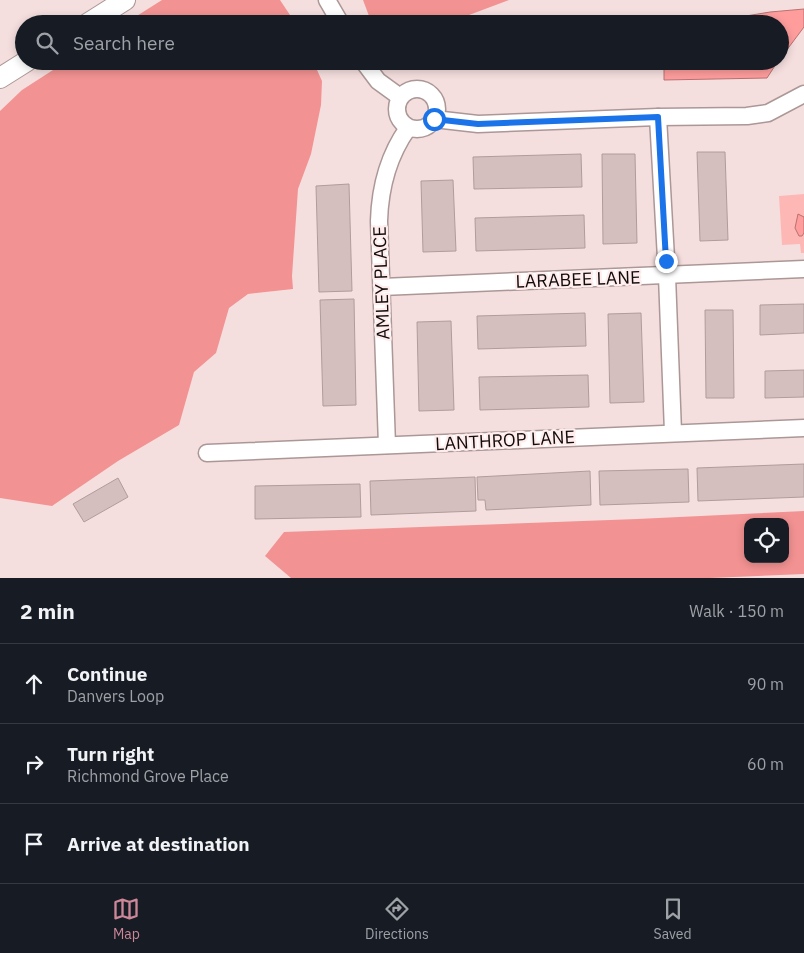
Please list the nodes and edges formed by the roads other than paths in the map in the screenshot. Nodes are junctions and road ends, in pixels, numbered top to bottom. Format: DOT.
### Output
graph roads {
  1 [pos="327,0"];
  2 [pos="122,1"];
  3 [pos="101,15"];
  4 [pos="336,15"];
  5 [pos="15,69"];
  6 [pos="370,70"];
  7 [pos="0,78"];
  8 [pos="804,94"];
  9 [pos="400,97"];
  10 [pos="658,117"];
  11 [pos="434,119"];
  12 [pos="408,128"];
  13 [pos="804,269"];
  14 [pos="667,276"];
  15 [pos="382,287"];
  16 [pos="804,428"];
  17 [pos="673,432"];
  18 [pos="387,445"];
  19 [pos="207,453"];
  1 -- 4 [label="street"];
  2 -- 3 [label="main road"];
  5 -- 7 [label="main road"];
  6 -- 9 [label="street"];
  8 -- 10 [label="street"];
  9 -- 11 [label="street"];
  9 -- 12 [label="street"];
  10 -- 11 [label="street"];
  10 -- 14 [label="street"];
  11 -- 12 [label="street"];
  12 -- 15 [label="street, AMLEY PLACE"];
  13 -- 14 [label="street, LARABEE LANE"];
  14 -- 15 [label="street, LARABEE LANE"];
  14 -- 17 [label="street"];
  15 -- 18 [label="street, AMLEY PLACE"];
  16 -- 17 [label="street, LANTHROP LANE"];
  17 -- 18 [label="street, LANTHROP LANE"];
  18 -- 19 [label="street, LANTHROP LANE"];
}
